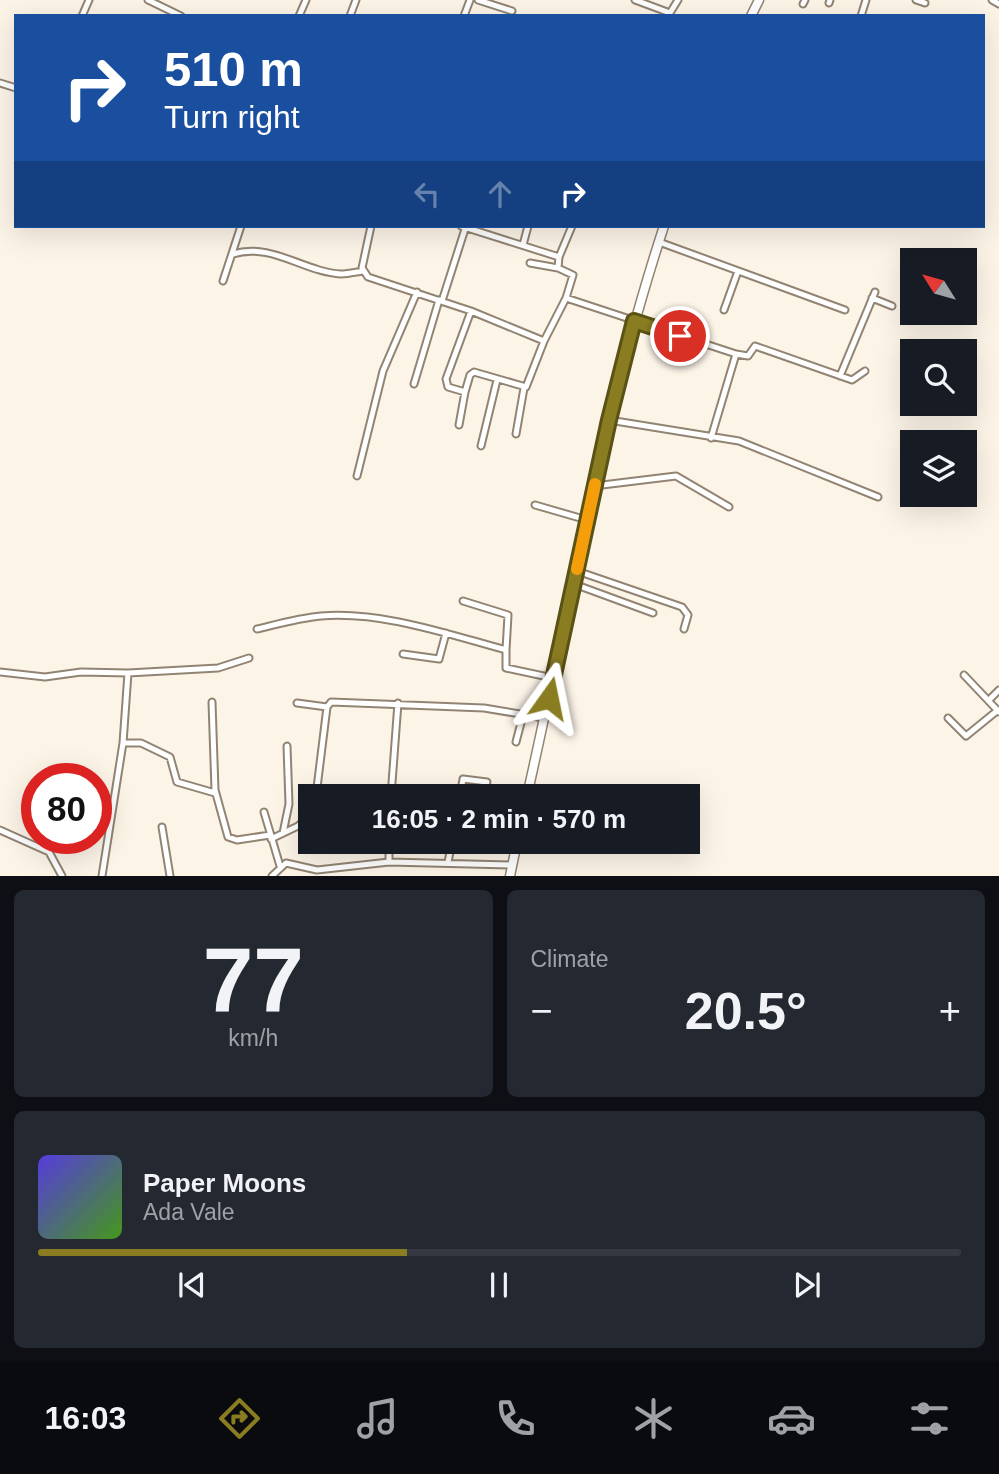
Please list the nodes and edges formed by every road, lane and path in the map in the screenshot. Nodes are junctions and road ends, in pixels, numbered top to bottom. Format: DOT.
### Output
graph roads {
  1 [pos="148,0"];
  2 [pos="478,0"];
  3 [pos="635,0"];
  4 [pos="678,0"];
  5 [pos="916,0"];
  6 [pos="992,0"];
  7 [pos="496,3"];
  8 [pos="925,3"];
  9 [pos="999,4"];
  10 [pos="512,11"];
  11 [pos="177,14"];
  12 [pos="241,228"];
  13 [pos="372,228"];
  14 [pos="463,228"];
  15 [pos="466,228"];
  16 [pos="527,228"];
  17 [pos="571,228"];
  18 [pos="663,228"];
  19 [pos="659,242"];
  20 [pos="523,245"];
  21 [pos="233,254"];
  22 [pos="559,257"];
  23 [pos="530,263"];
  24 [pos="558,268"];
  25 [pos="363,271"];
  26 [pos="738,271"];
  27 [pos="223,281"];
  28 [pos="417,292"];
  29 [pos="566,298"];
  30 [pos="440,300"];
  31 [pos="892,306"];
  32 [pos="724,310"];
  33 [pos="845,310"];
  34 [pos="471,311"];
  35 [pos="634,321"];
  36 [pos="544,341"];
  37 [pos="736,354"];
  38 [pos="865,370"];
  39 [pos="840,376"];
  40 [pos="497,380"];
  41 [pos="414,384"];
  42 [pos="524,388"];
  43 [pos="465,392"];
  44 [pos="609,420"];
  45 [pos="459,425"];
  46 [pos="516,433"];
  47 [pos="711,438"];
  48 [pos="481,446"];
  49 [pos="357,476"];
  50 [pos="594,486"];
  51 [pos="878,497"];
  52 [pos="534,505"];
  53 [pos="729,507"];
  54 [pos="587,520"];
  55 [pos="576,571"];
  56 [pos="573,584"];
  57 [pos="463,601"];
  58 [pos="653,613"];
  59 [pos="257,629"];
  60 [pos="684,629"];
  61 [pos="446,633"];
  62 [pos="506,650"];
  63 [pos="403,654"];
  64 [pos="249,658"];
  65 [pos="0,671"];
  66 [pos="128,673"];
  67 [pos="964,675"];
  68 [pos="553,678"];
  69 [pos="999,690"];
  70 [pos="989,700"];
  71 [pos="212,702"];
  72 [pos="297,703"];
  73 [pos="398,704"];
  74 [pos="327,707"];
  75 [pos="998,711"];
  76 [pos="523,715"];
  77 [pos="544,718"];
  78 [pos="948,718"];
  79 [pos="516,742"];
  80 [pos="123,743"];
  81 [pos="286,746"];
  82 [pos="487,782"];
  83 [pos="317,784"];
  84 [pos="392,784"];
  85 [pos="462,784"];
  86 [pos="530,784"];
  87 [pos="215,793"];
  88 [pos="264,812"];
  89 [pos="298,826"];
  90 [pos="162,827"];
  91 [pos="0,830"];
  92 [pos="283,833"];
  93 [pos="270,837"];
  94 [pos="389,854"];
  95 [pos="450,854"];
  96 [pos="514,854"];
  97 [pos="389,862"];
  98 [pos="448,862"];
  99 [pos="512,865"];
  100 [pos="276,872"];
  101 [pos="62,876"];
  102 [pos="102,876"];
  103 [pos="170,876"];
  104 [pos="510,876"];
  1 -- 11 [label="street"];
  2 -- 7 [label="street"];
  3 -- 4 [label="street"];
  5 -- 8 [label="street"];
  6 -- 9 [label="street"];
  7 -- 10 [label="street"];
  12 -- 21 [label="street"];
  13 -- 25 [label="street"];
  14 -- 30 [label="street"];
  15 -- 20 [label="street"];
  16 -- 20 [label="street"];
  17 -- 22 [label="street"];
  18 -- 19 [label="highway"];
  19 -- 26 [label="street"];
  19 -- 35 [label="highway"];
  20 -- 22 [label="street"];
  21 -- 25 [label="street"];
  21 -- 27 [label="street"];
  22 -- 24 [label="street"];
  23 -- 24 [label="street"];
  24 -- 29 [label="street"];
  25 -- 28 [label="street"];
  26 -- 32 [label="street"];
  26 -- 33 [label="street"];
  28 -- 30 [label="street"];
  28 -- 49 [label="street"];
  29 -- 35 [label="street"];
  29 -- 36 [label="street"];
  30 -- 34 [label="street"];
  30 -- 41 [label="street"];
  31 -- 39 [label="street"];
  34 -- 36 [label="street"];
  34 -- 43 [label="street"];
  35 -- 37 [label="street"];
  35 -- 44 [label="highway"];
  36 -- 42 [label="street"];
  37 -- 39 [label="street"];
  37 -- 47 [label="street"];
  38 -- 39 [label="street"];
  40 -- 42 [label="street"];
  40 -- 43 [label="street"];
  40 -- 48 [label="street"];
  42 -- 46 [label="street"];
  43 -- 45 [label="street"];
  44 -- 47 [label="street"];
  44 -- 50 [label="highway"];
  47 -- 51 [label="street"];
  50 -- 53 [label="street"];
  50 -- 54 [label="highway"];
  52 -- 54 [label="street"];
  54 -- 55 [label="highway"];
  55 -- 56 [label="highway"];
  55 -- 60 [label="street"];
  56 -- 58 [label="street"];
  56 -- 68 [label="highway"];
  57 -- 62 [label="street"];
  59 -- 61 [label="street"];
  61 -- 62 [label="street"];
  61 -- 63 [label="street"];
  62 -- 68 [label="street"];
  64 -- 66 [label="street"];
  65 -- 66 [label="street"];
  66 -- 80 [label="street"];
  67 -- 70 [label="street"];
  68 -- 77 [label="highway"];
  69 -- 70 [label="street"];
  70 -- 75 [label="street"];
  71 -- 87 [label="street"];
  72 -- 74 [label="street"];
  73 -- 74 [label="street"];
  73 -- 76 [label="street"];
  73 -- 84 [label="street"];
  74 -- 83 [label="street"];
  75 -- 78 [label="street"];
  76 -- 77 [label="street"];
  76 -- 79 [label="street"];
  77 -- 86 [label="highway"];
  80 -- 87 [label="street"];
  80 -- 102 [label="street"];
  81 -- 92 [label="street"];
  82 -- 85 [label="street"];
  87 -- 93 [label="street"];
  88 -- 93 [label="street"];
  89 -- 92 [label="street"];
  90 -- 103 [label="street"];
  91 -- 101 [label="street"];
  92 -- 93 [label="street"];
  93 -- 100 [label="street"];
  94 -- 97 [label="street"];
  95 -- 98 [label="street"];
  96 -- 99 [label="highway"];
  97 -- 98 [label="street"];
  97 -- 100 [label="street"];
  98 -- 99 [label="street"];
  99 -- 104 [label="highway"];
}
